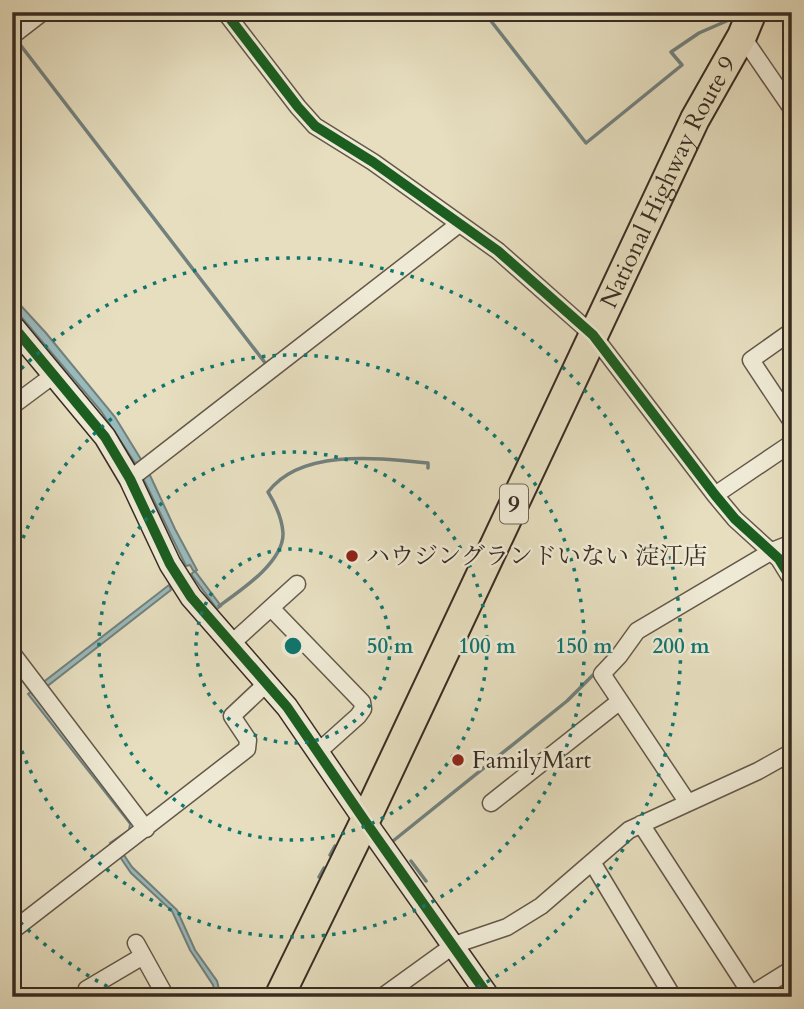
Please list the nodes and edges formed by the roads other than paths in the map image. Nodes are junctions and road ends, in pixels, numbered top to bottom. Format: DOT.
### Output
graph roads {
  1 [pos="43,12"];
  2 [pos="225,12"];
  3 [pos="743,21"];
  4 [pos="12,36"];
  5 [pos="792,109"];
  6 [pos="459,223"];
  7 [pos="12,324"];
  8 [pos="792,331"];
  9 [pos="593,335"];
  10 [pos="55,374"];
  11 [pos="12,406"];
  12 [pos="792,422"];
  13 [pos="792,443"];
  14 [pos="130,479"];
  15 [pos="715,495"];
  16 [pos="792,543"];
  17 [pos="772,551"];
  18 [pos="792,580"];
  19 [pos="297,584"];
  20 [pos="271,608"];
  21 [pos="232,643"];
  22 [pos="12,653"];
  23 [pos="267,683"];
  24 [pos="620,701"];
  25 [pos="319,751"];
  26 [pos="792,752"];
  27 [pos="491,803"];
  28 [pos="688,803"];
  29 [pos="365,821"];
  30 [pos="641,824"];
  31 [pos="146,829"];
  32 [pos="592,862"];
  33 [pos="12,931"];
  34 [pos="454,945"];
  35 [pos="792,969"];
  36 [pos="752,995"];
  37 [pos="89,997"];
  38 [pos="166,997"];
  39 [pos="279,997"];
  40 [pos="382,997"];
  41 [pos="489,997"];
  42 [pos="673,997"];
  1 -- 4 [label="street"];
  2 -- 6 [label="street"];
  3 -- 5 [label="street"];
  3 -- 9 [label="highway, National Highway Route 9 / 9"];
  6 -- 9 [label="street"];
  6 -- 14 [label="street"];
  7 -- 10 [label="street"];
  8 -- 12 [label="street"];
  9 -- 15 [label="street"];
  9 -- 29 [label="highway, National Highway Route 9 / 9"];
  10 -- 11 [label="street"];
  10 -- 14 [label="street"];
  13 -- 15 [label="street"];
  14 -- 21 [label="street"];
  15 -- 17 [label="street"];
  16 -- 17 [label="street"];
  17 -- 18 [label="street"];
  17 -- 24 [label="street"];
  19 -- 20 [label="street"];
  20 -- 21 [label="street"];
  20 -- 25 [label="street"];
  21 -- 23 [label="street"];
  22 -- 31 [label="street"];
  23 -- 25 [label="street"];
  23 -- 31 [label="street"];
  24 -- 27 [label="street"];
  24 -- 28 [label="street"];
  25 -- 29 [label="street"];
  26 -- 28 [label="street"];
  28 -- 30 [label="street"];
  29 -- 34 [label="street"];
  29 -- 39 [label="highway, National Highway Route 9 / 9"];
  30 -- 32 [label="street"];
  30 -- 36 [label="street"];
  31 -- 33 [label="street"];
  32 -- 34 [label="street"];
  32 -- 42 [label="street"];
  34 -- 40 [label="street"];
  34 -- 41 [label="street"];
  35 -- 36 [label="street"];
  37 -- 38 [label="street"];
}
